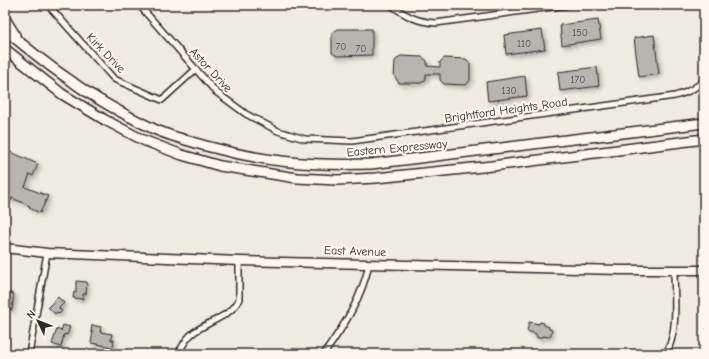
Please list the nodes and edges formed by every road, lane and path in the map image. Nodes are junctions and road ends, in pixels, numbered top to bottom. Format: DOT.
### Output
graph roads {
  1 [pos="48,5"];
  2 [pos="139,5"];
  3 [pos="391,5"];
  4 [pos="567,5"];
  5 [pos="5,19"];
  6 [pos="5,30"];
  7 [pos="21,42"];
  8 [pos="5,50"];
  9 [pos="196,69"];
  10 [pos="704,80"];
  11 [pos="704,123"];
  12 [pos="305,139"];
  13 [pos="704,139"];
  14 [pos="5,248"];
  15 [pos="47,253"];
  16 [pos="239,261"];
  17 [pos="369,264"];
  18 [pos="674,269"];
  19 [pos="704,270"];
  20 [pos="29,354"];
  21 [pos="178,354"];
  22 [pos="324,354"];
  23 [pos="666,354"];
  1 -- 9 [label="street, Kirk Drive"];
  2 -- 9 [label="street, Astor Drive"];
  3 -- 4 [label="street"];
  5 -- 7 [label="highway"];
  6 -- 7 [label="highway, Eastern Expressway"];
  7 -- 11 [label="highway, Eastern Expressway"];
  8 -- 13 [label="highway"];
  9 -- 12 [label="street, Astor Drive"];
  10 -- 12 [label="street, Brightford Heights Road"];
  14 -- 15 [label="main road, East Avenue"];
  15 -- 16 [label="main road, East Avenue"];
  15 -- 20 [label="street"];
  16 -- 17 [label="main road, East Avenue"];
  16 -- 21 [label="street"];
  17 -- 18 [label="main road, East Avenue"];
  17 -- 22 [label="street"];
  18 -- 19 [label="main road, East Avenue"];
  18 -- 23 [label="street"];
}
